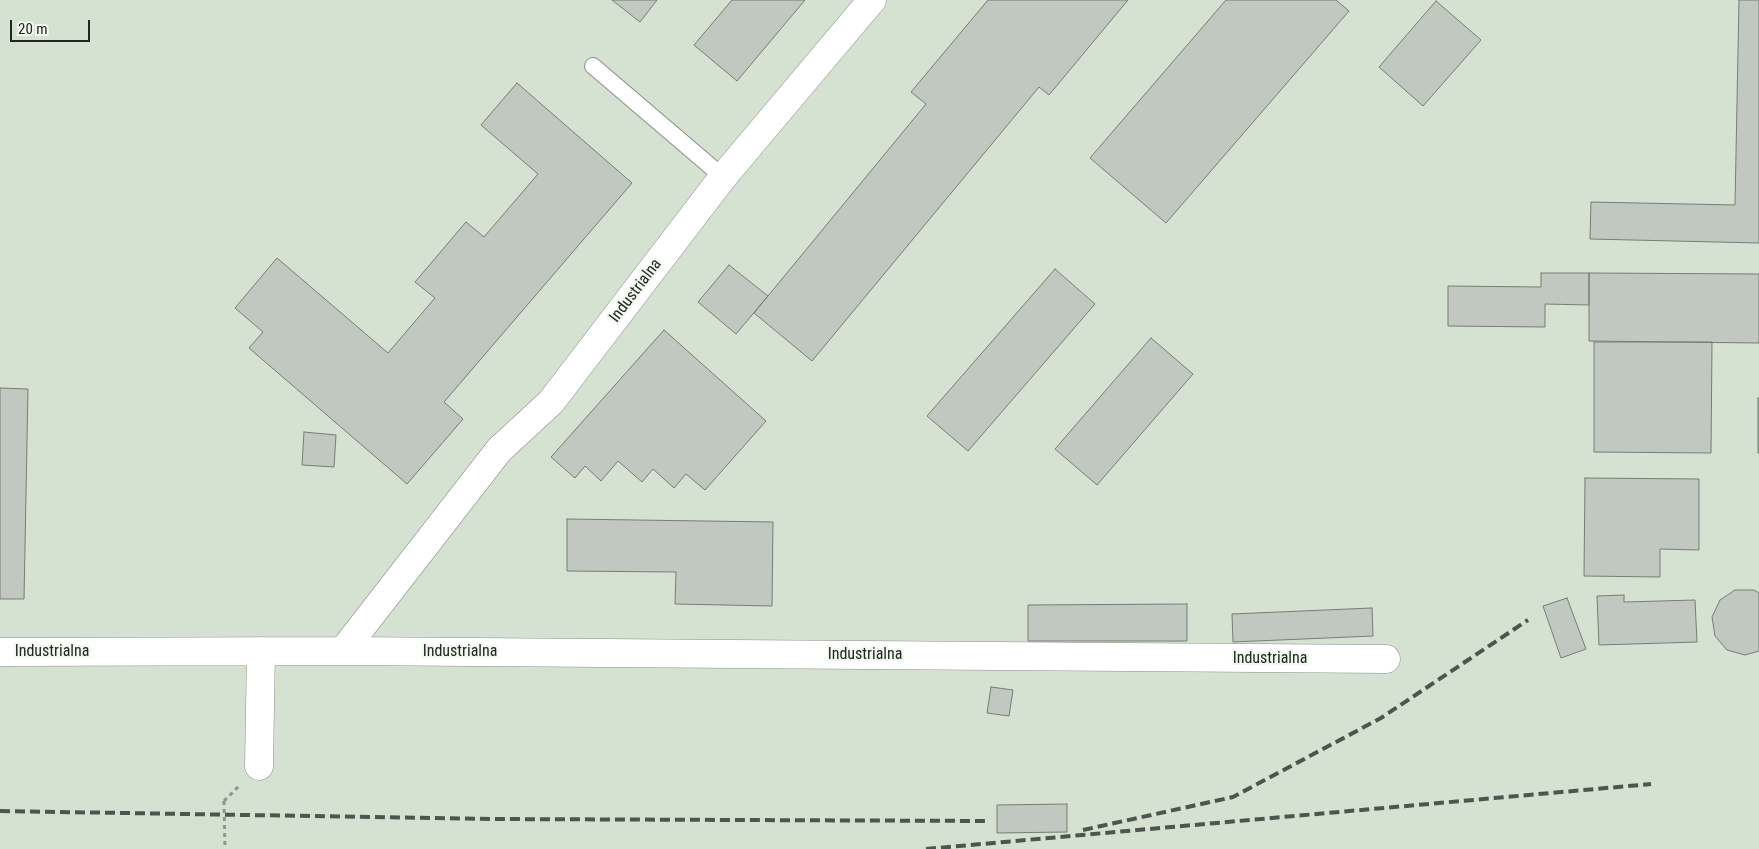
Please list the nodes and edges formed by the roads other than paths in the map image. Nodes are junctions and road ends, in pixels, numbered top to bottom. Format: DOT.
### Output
graph roads {
  1 [pos="872,0"];
  2 [pos="593,66"];
  3 [pos="723,176"];
  4 [pos="261,651"];
  5 [pos="343,651"];
  6 [pos="0,652"];
  7 [pos="1386,660"];
  8 [pos="259,766"];
  1 -- 3 [label="street, Industrialna"];
  2 -- 3 [label="lane"];
  3 -- 5 [label="street, Industrialna"];
  4 -- 5 [label="street, Industrialna"];
  4 -- 6 [label="street, Industrialna"];
  4 -- 8 [label="street"];
  5 -- 7 [label="street, Industrialna"];
}
